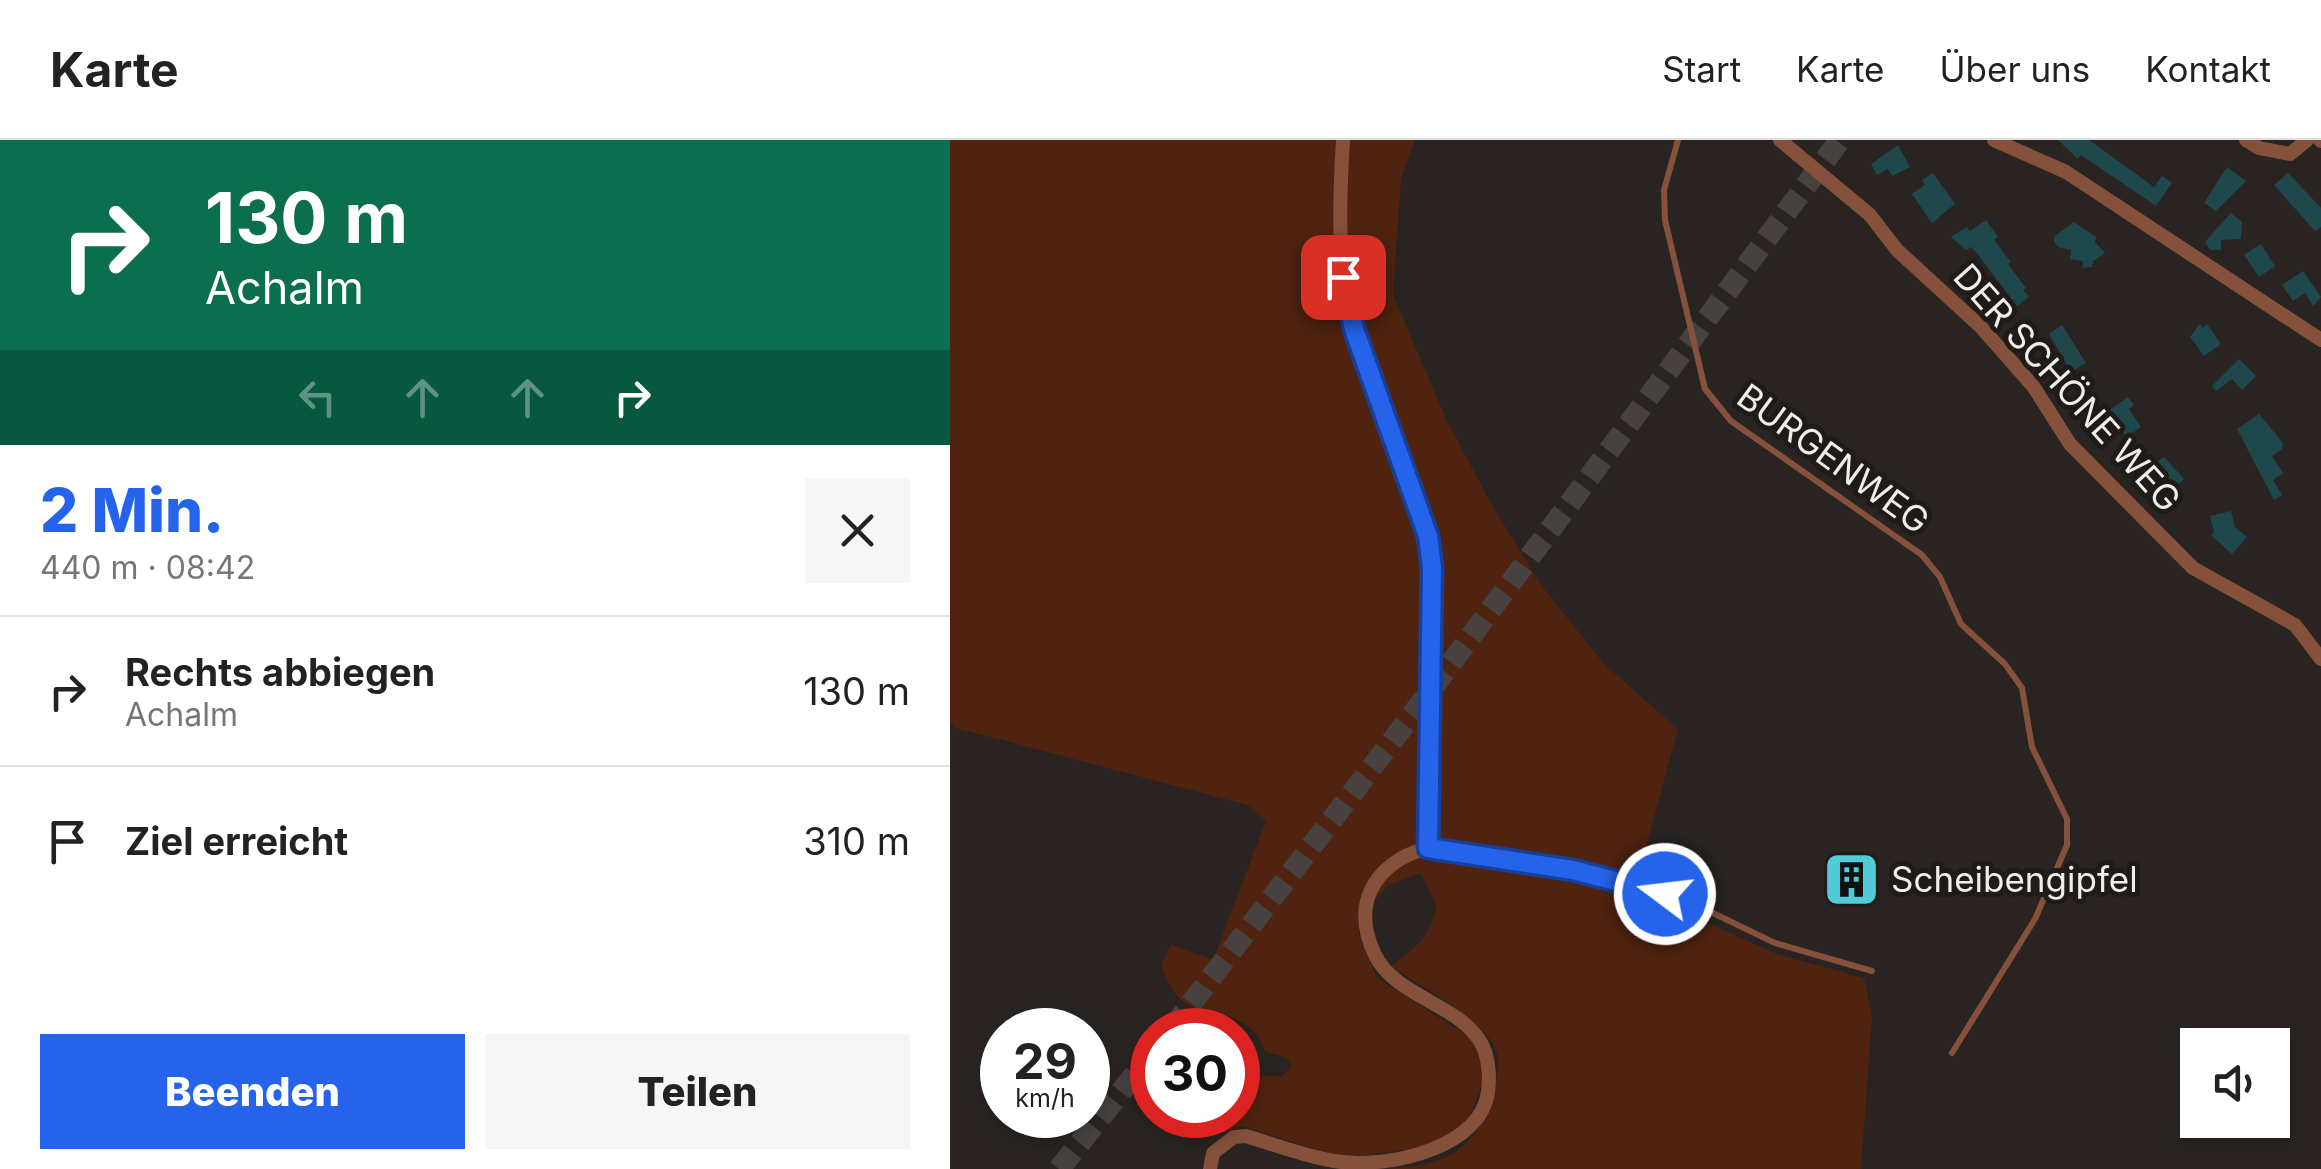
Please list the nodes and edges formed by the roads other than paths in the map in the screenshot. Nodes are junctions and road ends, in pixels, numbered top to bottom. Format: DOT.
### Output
graph roads {
  1 [pos="1343,140"];
  2 [pos="1678,140"];
  3 [pos="1781,140"];
  4 [pos="1994,140"];
  5 [pos="2246,140"];
  6 [pos="2307,140"];
  7 [pos="2321,340"];
  8 [pos="2321,659"];
  9 [pos="1428,848"];
  10 [pos="1658,858"];
  11 [pos="1645,888"];
  12 [pos="1685,900"];
  13 [pos="1872,970"];
  14 [pos="1952,1052"];
  15 [pos="1210,1169"];
  1 -- 9 [label="street"];
  2 -- 14 [label="lane, BURGENWEG"];
  3 -- 8 [label="street, DER SCHÖNE WEG"];
  4 -- 7 [label="street"];
  5 -- 6 [label="street"];
  9 -- 11 [label="street"];
  9 -- 15 [label="street"];
  10 -- 11 [label="lane"];
  11 -- 12 [label="street"];
  12 -- 13 [label="lane"];
}
